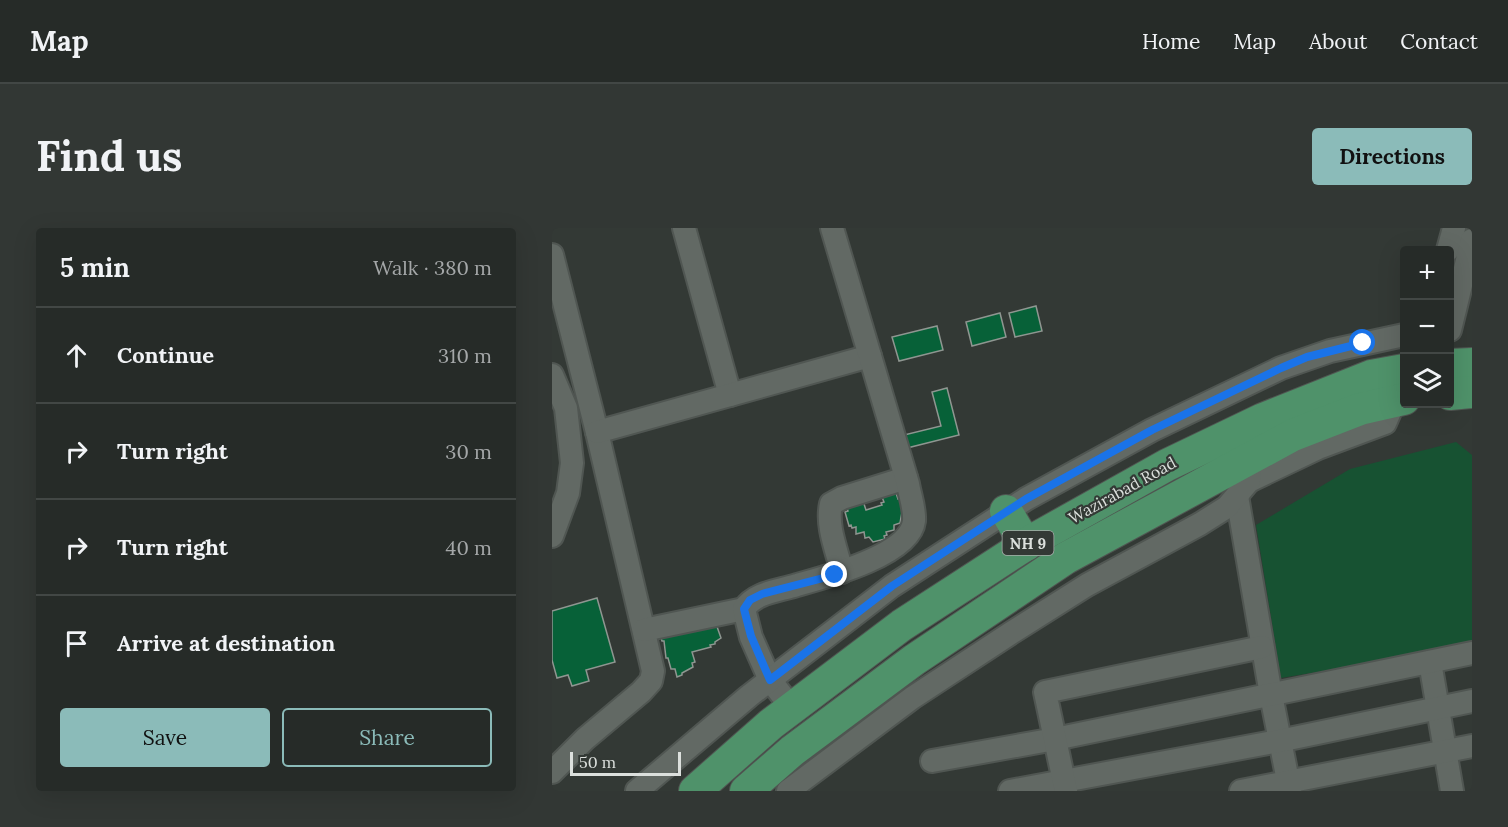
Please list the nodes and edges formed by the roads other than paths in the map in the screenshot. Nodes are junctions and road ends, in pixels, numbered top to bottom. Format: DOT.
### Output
graph roads {
  1 [pos="684,228"];
  2 [pos="832,228"];
  3 [pos="1454,228"];
  4 [pos="1472,240"];
  5 [pos="1449,246"];
  6 [pos="552,255"];
  7 [pos="1454,310"];
  8 [pos="1400,336"];
  9 [pos="870,356"];
  10 [pos="1472,364"];
  11 [pos="1454,365"];
  12 [pos="1400,371"];
  13 [pos="552,375"];
  14 [pos="1472,392"];
  15 [pos="1400,394"];
  16 [pos="1454,394"];
  17 [pos="730,395"];
  18 [pos="597,432"];
  19 [pos="1250,462"];
  20 [pos="906,478"];
  21 [pos="1006,511"];
  22 [pos="552,536"];
  23 [pos="1026,544"];
  24 [pos="842,572"];
  25 [pos="744,609"];
  26 [pos="644,630"];
  27 [pos="1262,647"];
  28 [pos="1472,653"];
  29 [pos="1430,662"];
  30 [pos="770,680"];
  31 [pos="1270,695"];
  32 [pos="1472,702"];
  33 [pos="792,708"];
  34 [pos="1438,708"];
  35 [pos="1055,739"];
  36 [pos="1280,741"];
  37 [pos="1472,746"];
  38 [pos="1445,751"];
  39 [pos="932,761"];
  40 [pos="552,772"];
  41 [pos="552,785"];
  42 [pos="1065,786"];
  43 [pos="1289,787"];
  44 [pos="559,791"];
  45 [pos="637,791"];
  46 [pos="695,791"];
  47 [pos="746,791"];
  48 [pos="788,791"];
  49 [pos="1010,791"];
  50 [pos="1241,791"];
  51 [pos="1452,791"];
  1 -- 17 [label="street"];
  2 -- 9 [label="street"];
  3 -- 5 [label="street"];
  4 -- 7 [label="street"];
  6 -- 18 [label="street"];
  8 -- 21 [label="street"];
  9 -- 17 [label="street"];
  9 -- 20 [label="street"];
  10 -- 11 [label="highway"];
  12 -- 19 [label="highway, Wazirabad Road / NH 9"];
  13 -- 22 [label="street"];
  14 -- 16 [label="highway"];
  15 -- 19 [label="highway, Wazirabad Road / NH 9"];
  17 -- 18 [label="street"];
  18 -- 26 [label="street"];
  19 -- 23 [label="highway, Wazirabad Road / NH 9"];
  19 -- 27 [label="street"];
  19 -- 47 [label="highway, Wazirabad Road / NH 9"];
  19 -- 48 [label="street"];
  20 -- 24 [label="street"];
  20 -- 24 [label="street"];
  21 -- 23 [label="highway"];
  21 -- 30 [label="street"];
  23 -- 33 [label="highway, Wazirabad Road / NH 9"];
  24 -- 25 [label="street"];
  25 -- 26 [label="street"];
  25 -- 30 [label="street"];
  26 -- 40 [label="street"];
  27 -- 31 [label="street"];
  27 -- 35 [label="street"];
  28 -- 29 [label="street"];
  29 -- 31 [label="street"];
  29 -- 34 [label="street"];
  30 -- 33 [label="street"];
  30 -- 45 [label="street"];
  31 -- 35 [label="street"];
  31 -- 36 [label="street"];
  32 -- 34 [label="street"];
  33 -- 46 [label="highway, Wazirabad Road / NH 9"];
  34 -- 36 [label="street"];
  34 -- 38 [label="street"];
  35 -- 39 [label="street"];
  35 -- 42 [label="street"];
  36 -- 42 [label="street"];
  36 -- 43 [label="street"];
  37 -- 38 [label="street"];
  38 -- 43 [label="street"];
  38 -- 51 [label="street"];
  41 -- 44 [label="street"];
  42 -- 49 [label="street"];
  43 -- 50 [label="street"];
}
